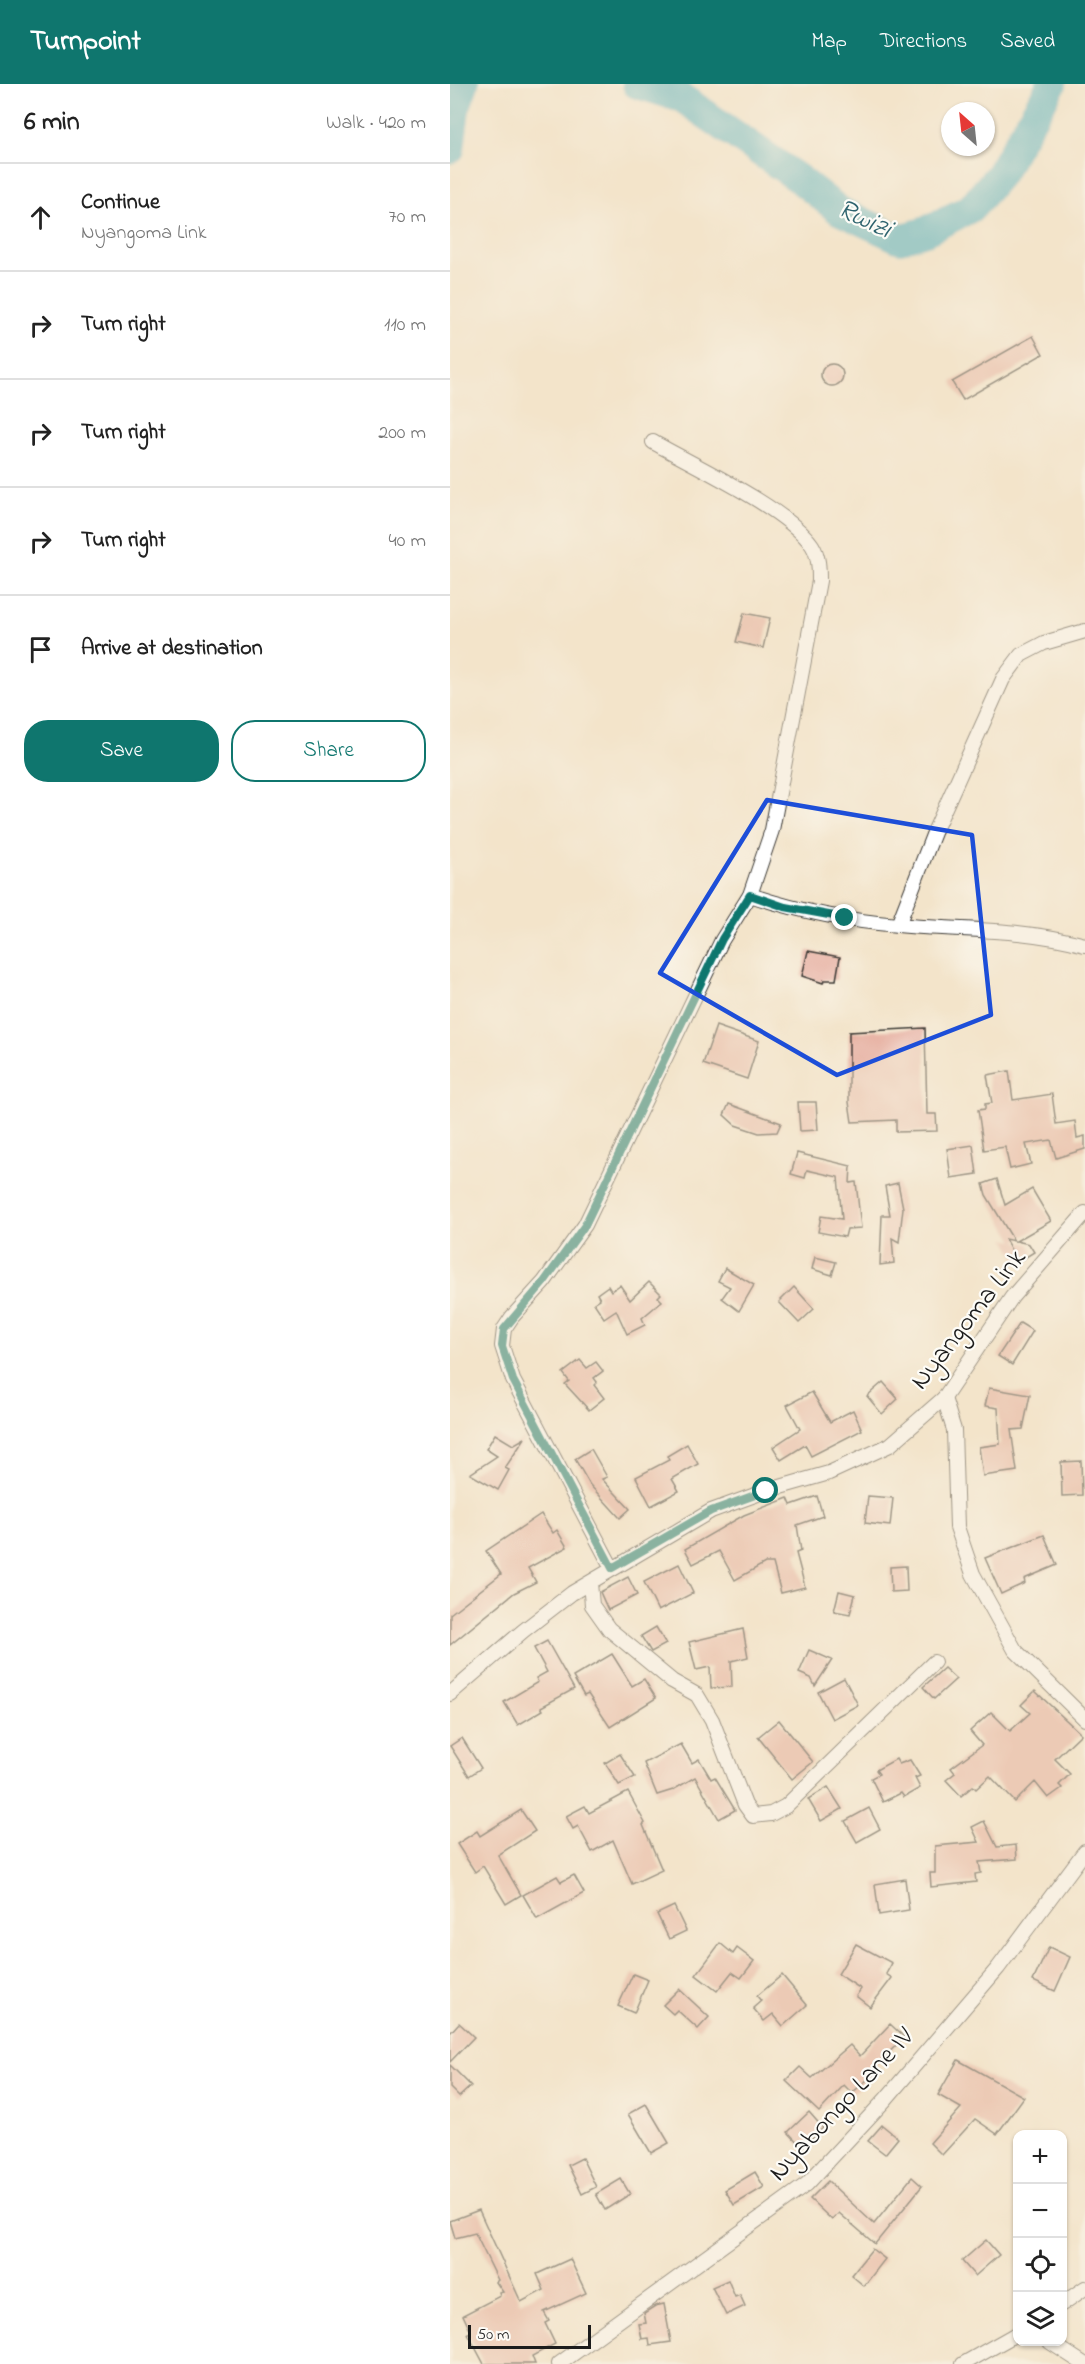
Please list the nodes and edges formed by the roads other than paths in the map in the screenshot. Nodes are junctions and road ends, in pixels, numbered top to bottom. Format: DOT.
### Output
graph roads {
  1 [pos="653,442"];
  2 [pos="1085,631"];
  3 [pos="750,895"];
  4 [pos="898,925"];
  5 [pos="1085,945"];
  6 [pos="1085,1213"];
  7 [pos="944,1398"];
  8 [pos="612,1568"];
  9 [pos="590,1583"];
  10 [pos="934,1662"];
  11 [pos="450,1694"];
  12 [pos="1085,1719"];
  13 [pos="1085,1851"];
  14 [pos="1085,2288"];
  15 [pos="1067,2301"];
  16 [pos="1013,2335"];
  17 [pos="1056,2346"];
  18 [pos="559,2364"];
  19 [pos="963,2364"];
  20 [pos="1084,2364"];
  1 -- 3 [label="street"];
  2 -- 4 [label="street"];
  3 -- 4 [label="street"];
  3 -- 8 [label="street"];
  4 -- 5 [label="street"];
  6 -- 7 [label="street, Nyangoma Link"];
  7 -- 8 [label="street, Nyangoma Link"];
  7 -- 12 [label="street"];
  8 -- 9 [label="street, Nyangoma Link"];
  9 -- 10 [label="street"];
  9 -- 11 [label="street, Nyangoma Link"];
  13 -- 18 [label="street, Nyabongo Lane IV"];
  14 -- 15 [label="street"];
  16 -- 19 [label="street"];
  17 -- 20 [label="street"];
}
